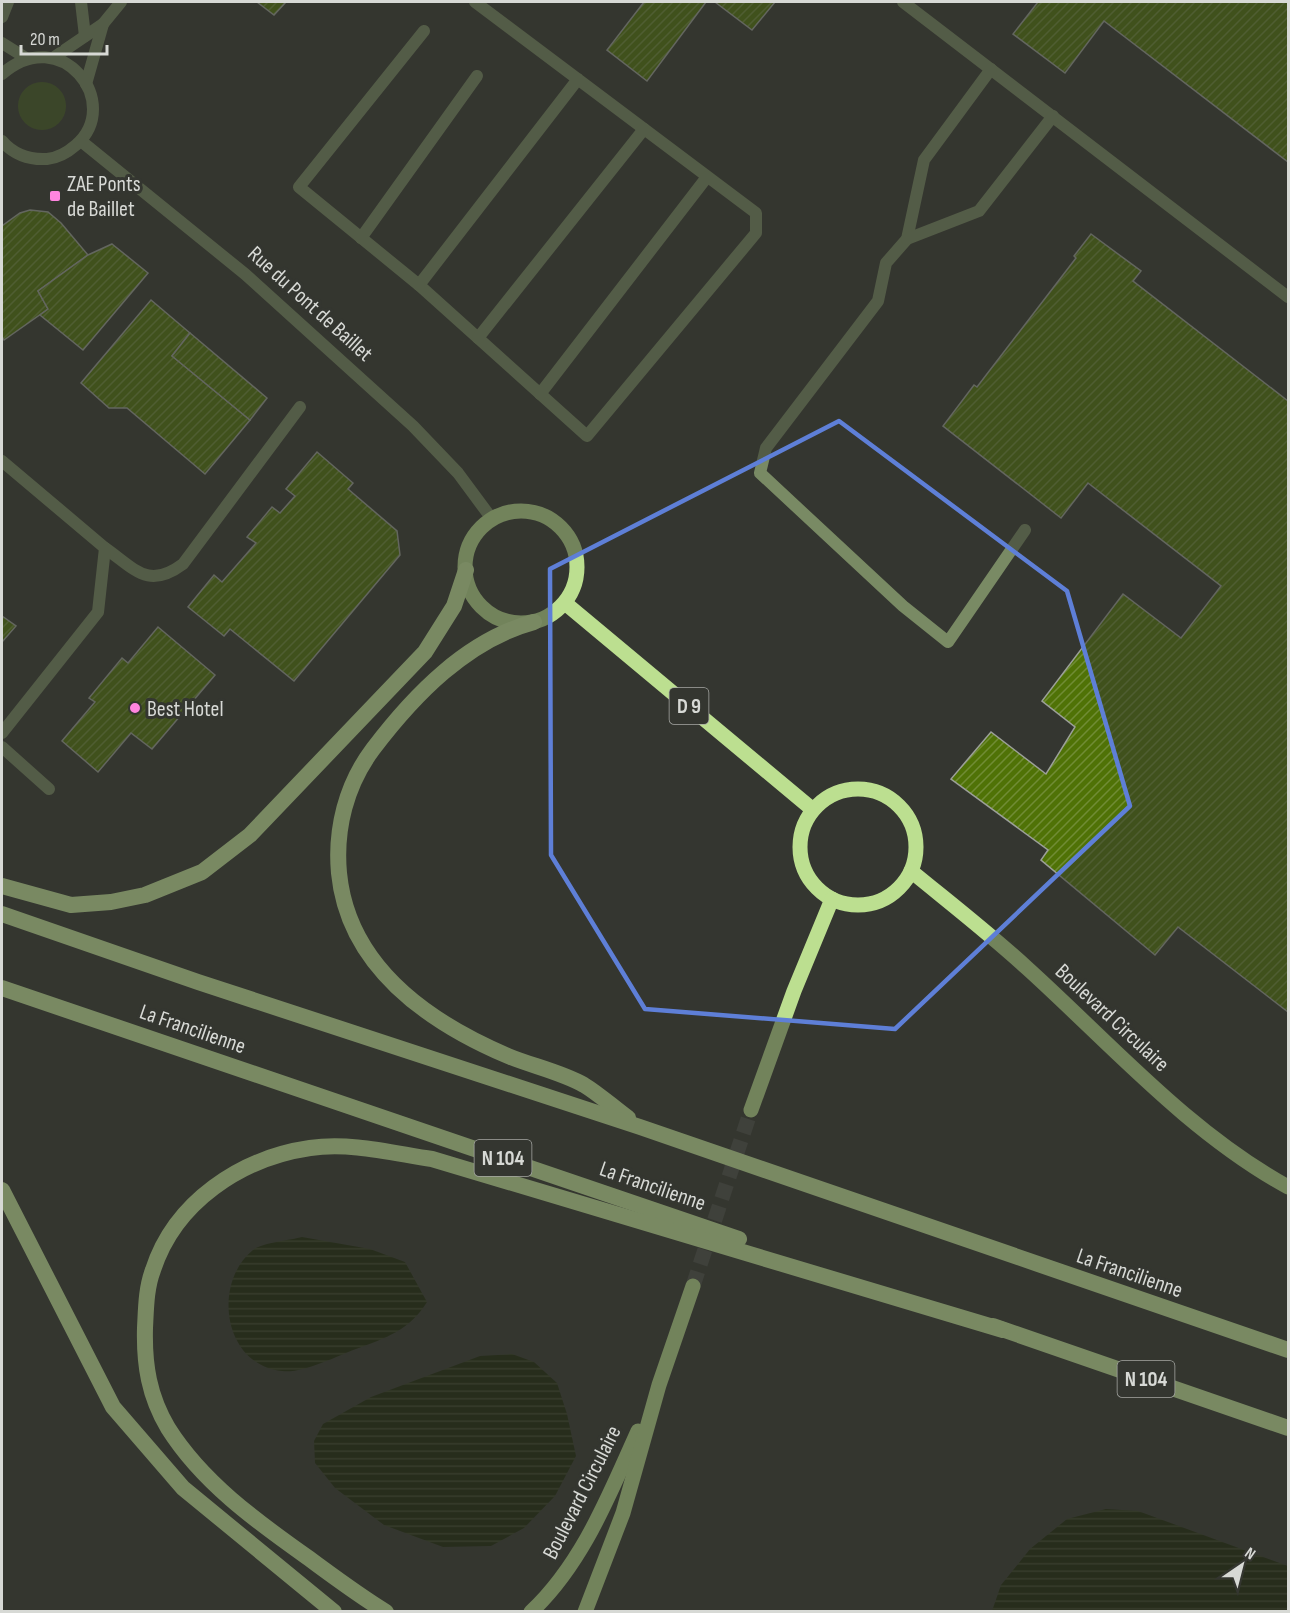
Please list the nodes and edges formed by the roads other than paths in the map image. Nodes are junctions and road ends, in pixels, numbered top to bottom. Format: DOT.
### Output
graph roads {
  1 [pos="8,2"];
  2 [pos="81,2"];
  3 [pos="121,2"];
  4 [pos="475,2"];
  5 [pos="903,2"];
  6 [pos="2,17"];
  7 [pos="103,24"];
  8 [pos="424,31"];
  9 [pos="86,36"];
  10 [pos="2,43"];
  11 [pos="26,58"];
  12 [pos="53,58"];
  13 [pos="991,69"];
  14 [pos="2,74"];
  15 [pos="477,76"];
  16 [pos="578,79"];
  17 [pos="86,84"];
  18 [pos="1053,116"];
  19 [pos="644,129"];
  20 [pos="81,141"];
  21 [pos="2,144"];
  22 [pos="707,177"];
  23 [pos="361,238"];
  24 [pos="907,238"];
  25 [pos="419,285"];
  26 [pos="1288,297"];
  27 [pos="478,338"];
  28 [pos="540,394"];
  29 [pos="300,407"];
  30 [pos="2,461"];
  31 [pos="492,519"];
  32 [pos="1025,530"];
  33 [pos="105,548"];
  34 [pos="466,570"];
  35 [pos="565,603"];
  36 [pos="534,622"];
  37 [pos="2,733"];
  38 [pos="2,747"];
  39 [pos="49,789"];
  40 [pos="812,809"];
  41 [pos="911,871"];
  42 [pos="2,886"];
  43 [pos="832,899"];
  44 [pos="2,914"];
  45 [pos="2,988"];
  46 [pos="751,1110"];
  47 [pos="640,1127"];
  48 [pos="1288,1187"];
  49 [pos="2,1190"];
  50 [pos="693,1286"];
  51 [pos="1003,1330"];
  52 [pos="1288,1350"];
  53 [pos="659,1384"];
  54 [pos="1288,1428"];
  55 [pos="333,1611"];
  56 [pos="386,1611"];
  57 [pos="531,1611"];
  58 [pos="585,1611"];
  1 -- 6 [label="street"];
  2 -- 9 [label="street"];
  3 -- 7 [label="street"];
  4 -- 16 [label="street"];
  5 -- 13 [label="street"];
  7 -- 9 [label="street"];
  7 -- 17 [label="street"];
  8 -- 23 [label="street"];
  9 -- 12 [label="street"];
  10 -- 11 [label="street"];
  11 -- 12 [label="street"];
  11 -- 14 [label="street"];
  12 -- 17 [label="street"];
  13 -- 18 [label="street"];
  13 -- 24 [label="street"];
  15 -- 23 [label="street"];
  16 -- 19 [label="street"];
  16 -- 25 [label="street"];
  17 -- 20 [label="street"];
  18 -- 24 [label="street"];
  18 -- 26 [label="street"];
  19 -- 22 [label="street"];
  19 -- 27 [label="street"];
  20 -- 21 [label="street"];
  20 -- 31 [label="street, Rue du Pont de Baillet"];
  22 -- 28 [label="street"];
  22 -- 28 [label="street"];
  23 -- 25 [label="street"];
  24 -- 32 [label="street"];
  25 -- 27 [label="street"];
  27 -- 28 [label="street"];
  29 -- 33 [label="street"];
  30 -- 33 [label="street"];
  31 -- 34 [label="main road"];
  31 -- 35 [label="main road"];
  33 -- 37 [label="street"];
  34 -- 36 [label="main road"];
  34 -- 42 [label="highway"];
  35 -- 36 [label="main road"];
  35 -- 40 [label="main road, D 9"];
  36 -- 47 [label="highway"];
  38 -- 39 [label="street"];
  40 -- 41 [label="main road"];
  40 -- 43 [label="main road"];
  41 -- 43 [label="main road"];
  41 -- 48 [label="main road, Boulevard Circulaire"];
  43 -- 46 [label="main road"];
  44 -- 47 [label="highway, La Francilienne"];
  45 -- 51 [label="highway, La Francilienne / N 104"];
  47 -- 52 [label="highway, La Francilienne"];
  49 -- 55 [label="highway"];
  50 -- 53 [label="main road, Boulevard Circulaire"];
  51 -- 54 [label="highway, La Francilienne / N 104"];
  51 -- 56 [label="highway"];
  53 -- 57 [label="main road, Boulevard Circulaire"];
  53 -- 58 [label="main road, Boulevard Circulaire"];
}
